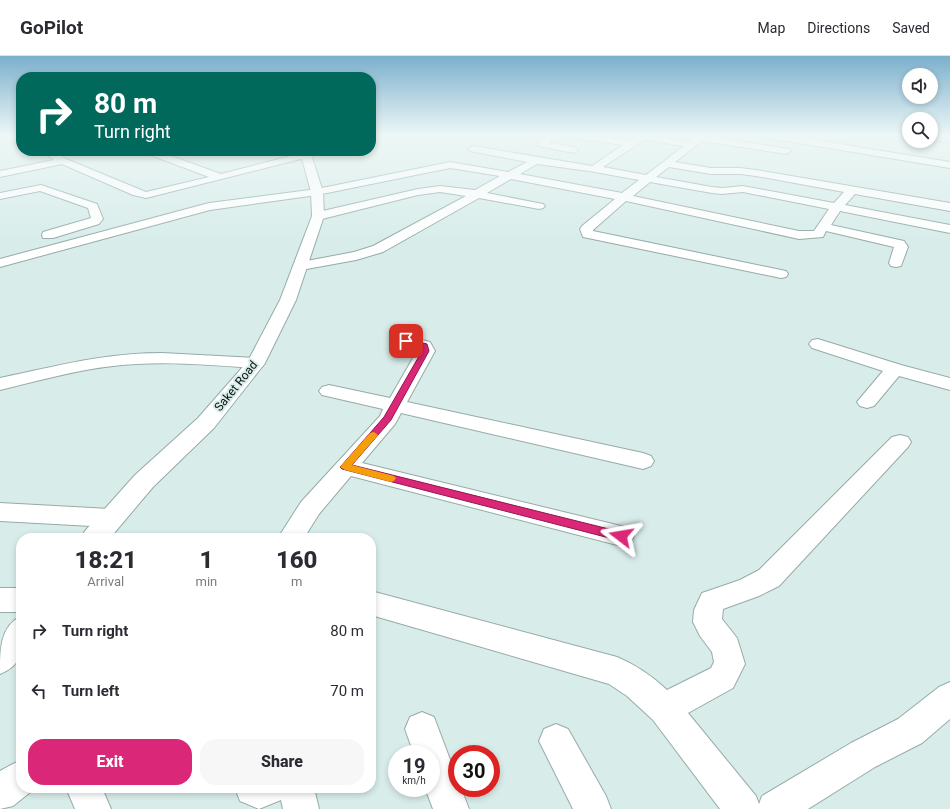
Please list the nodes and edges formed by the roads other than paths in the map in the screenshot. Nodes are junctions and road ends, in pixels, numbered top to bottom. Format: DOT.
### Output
graph roads {
  1 [pos="16,170"];
  2 [pos="84,170"];
  3 [pos="201,170"];
  4 [pos="245,170"];
  5 [pos="311,170"];
  6 [pos="425,170"];
  7 [pos="484,170"];
  8 [pos="519,170"];
  9 [pos="600,170"];
  10 [pos="660,170"];
  11 [pos="708,170"];
  12 [pos="1,173"];
  13 [pos="510,175"];
  14 [pos="220,177"];
  15 [pos="649,179"];
  16 [pos="26,185"];
  17 [pos="852,190"];
  18 [pos="317,192"];
  19 [pos="477,194"];
  20 [pos="770,194"];
  21 [pos="0,196"];
  22 [pos="624,197"];
  23 [pos="760,205"];
  24 [pos="539,206"];
  25 [pos="837,207"];
  26 [pos="950,207"];
  27 [pos="318,216"];
  28 [pos="824,227"];
  29 [pos="950,229"];
  30 [pos="38,238"];
  31 [pos="1,248"];
  32 [pos="16,258"];
  33 [pos="0,263"];
  34 [pos="896,263"];
  35 [pos="301,266"];
  36 [pos="781,274"];
  37 [pos="406,341"];
  38 [pos="818,344"];
  39 [pos="256,363"];
  40 [pos="895,369"];
  41 [pos="0,384"];
  42 [pos="950,384"];
  43 [pos="329,390"];
  44 [pos="867,402"];
  45 [pos="396,405"];
  46 [pos="900,442"];
  47 [pos="643,461"];
  48 [pos="345,467"];
  49 [pos="0,512"];
  50 [pos="110,518"];
  51 [pos="98,533"];
  52 [pos="294,533"];
  53 [pos="621,536"];
  54 [pos="0,600"];
  55 [pos="16,600"];
  56 [pos="376,604"];
  57 [pos="16,637"];
  58 [pos="0,659"];
  59 [pos="950,698"];
  60 [pos="664,709"];
  61 [pos="556,741"];
  62 [pos="440,779"];
  63 [pos="16,781"];
  64 [pos="0,792"];
  65 [pos="86,793"];
  66 [pos="297,793"];
  67 [pos="93,809"];
  68 [pos="301,809"];
  69 [pos="451,809"];
  70 [pos="593,809"];
  71 [pos="743,809"];
  72 [pos="775,809"];
  1 -- 12 [label="street"];
  2 -- 14 [label="street"];
  3 -- 14 [label="street"];
  4 -- 14 [label="street"];
  5 -- 18 [label="street, Saket Road"];
  6 -- 18 [label="street"];
  7 -- 13 [label="street"];
  8 -- 13 [label="street"];
  9 -- 15 [label="street"];
  10 -- 15 [label="street"];
  11 -- 17 [label="street"];
  12 -- 16 [label="street"];
  13 -- 19 [label="street"];
  13 -- 22 [label="street"];
  15 -- 20 [label="street"];
  15 -- 22 [label="street"];
  17 -- 25 [label="street"];
  17 -- 26 [label="street"];
  18 -- 27 [label="street, Saket Road"];
  18 -- 32 [label="street"];
  19 -- 24 [label="street"];
  19 -- 27 [label="street"];
  19 -- 35 [label="street"];
  20 -- 23 [label="street"];
  20 -- 25 [label="street"];
  21 -- 30 [label="street"];
  22 -- 28 [label="street"];
  22 -- 36 [label="street"];
  25 -- 28 [label="street"];
  25 -- 29 [label="street"];
  27 -- 35 [label="street, Saket Road"];
  28 -- 34 [label="street"];
  31 -- 32 [label="street"];
  32 -- 33 [label="street"];
  35 -- 39 [label="street, Saket Road"];
  37 -- 45 [label="street"];
  38 -- 40 [label="street"];
  39 -- 41 [label="street"];
  39 -- 50 [label="street, Saket Road"];
  40 -- 42 [label="street"];
  40 -- 44 [label="street"];
  43 -- 45 [label="street"];
  45 -- 47 [label="street"];
  45 -- 48 [label="street"];
  46 -- 60 [label="street"];
  48 -- 52 [label="street"];
  48 -- 53 [label="street"];
  49 -- 50 [label="street"];
  50 -- 51 [label="street, Saket Road"];
  54 -- 55 [label="street"];
  56 -- 60 [label="street"];
  57 -- 58 [label="street"];
  59 -- 72 [label="street"];
  60 -- 71 [label="street"];
  61 -- 70 [label="street"];
  62 -- 69 [label="street"];
  63 -- 64 [label="street"];
  65 -- 67 [label="street"];
  66 -- 68 [label="street"];
}
